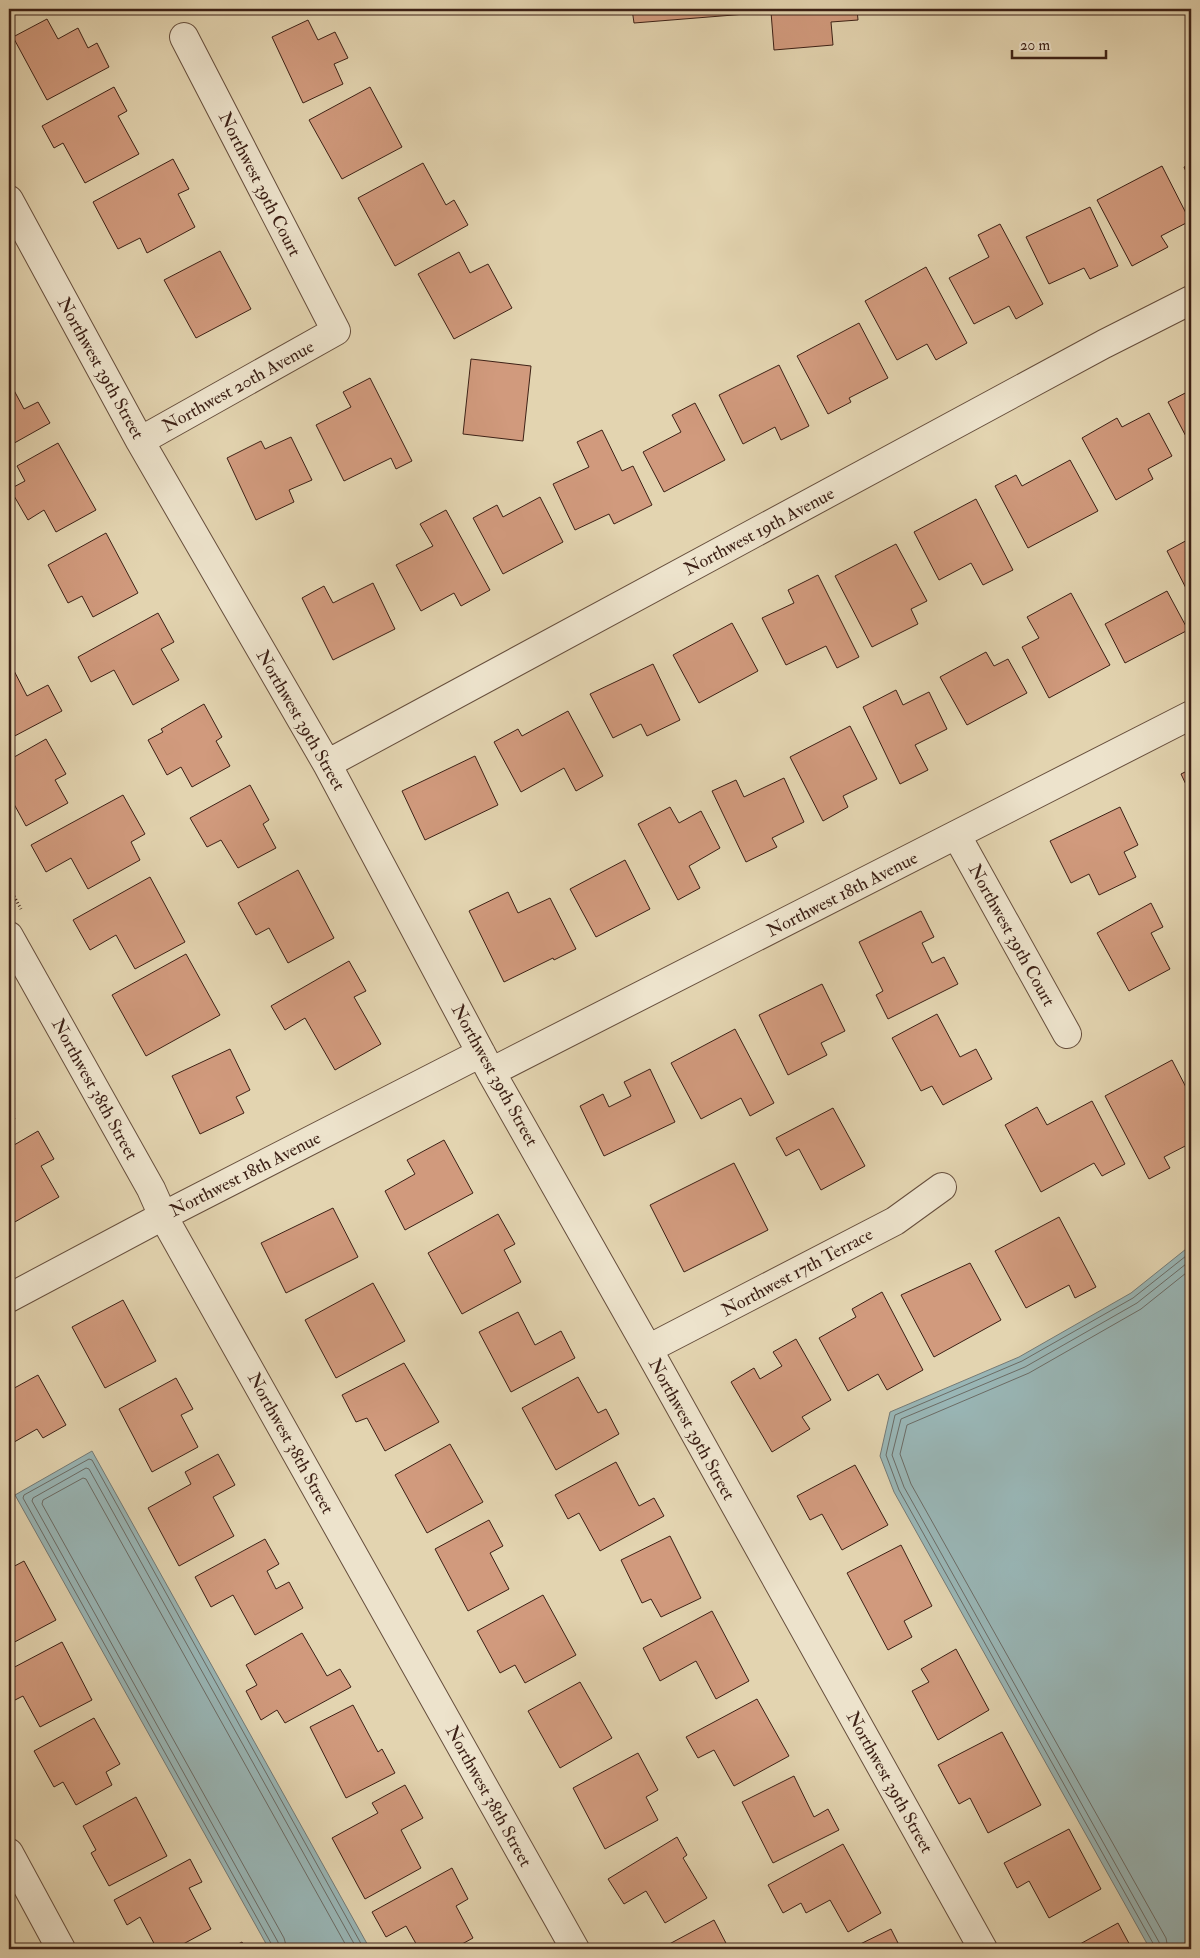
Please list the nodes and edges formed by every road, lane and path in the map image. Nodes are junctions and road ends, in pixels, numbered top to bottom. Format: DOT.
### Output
graph roads {
  1 [pos="184,37"];
  2 [pos="9,200"];
  3 [pos="1191,300"];
  4 [pos="336,331"];
  5 [pos="140,441"];
  6 [pos="1191,715"];
  7 [pos="327,764"];
  8 [pos="957,836"];
  9 [pos="9,936"];
  10 [pos="1067,1034"];
  11 [pos="486,1062"];
  12 [pos="942,1187"];
  13 [pos="163,1216"];
  14 [pos="9,1298"];
  15 [pos="648,1349"];
  16 [pos="9,1853"];
  17 [pos="61,1949"];
  18 [pos="575,1949"];
  19 [pos="982,1949"];
  1 -- 4 [label="street, Northwest 39th Court"];
  2 -- 5 [label="street, Northwest 39th Street"];
  3 -- 7 [label="street, Northwest 19th Avenue"];
  4 -- 5 [label="street, Northwest 20th Avenue"];
  5 -- 7 [label="street, Northwest 39th Street"];
  6 -- 8 [label="street, Northwest 18th Avenue"];
  7 -- 11 [label="street, Northwest 39th Street"];
  8 -- 10 [label="street, Northwest 39th Court"];
  8 -- 11 [label="street, Northwest 18th Avenue"];
  9 -- 13 [label="street, Northwest 38th Street"];
  11 -- 13 [label="street, Northwest 18th Avenue"];
  11 -- 15 [label="street, Northwest 39th Street"];
  12 -- 15 [label="street, Northwest 17th Terrace"];
  13 -- 14 [label="street, Northwest 18th Avenue"];
  13 -- 18 [label="street, Northwest 38th Street"];
  15 -- 19 [label="street, Northwest 39th Street"];
  16 -- 17 [label="street"];
}
